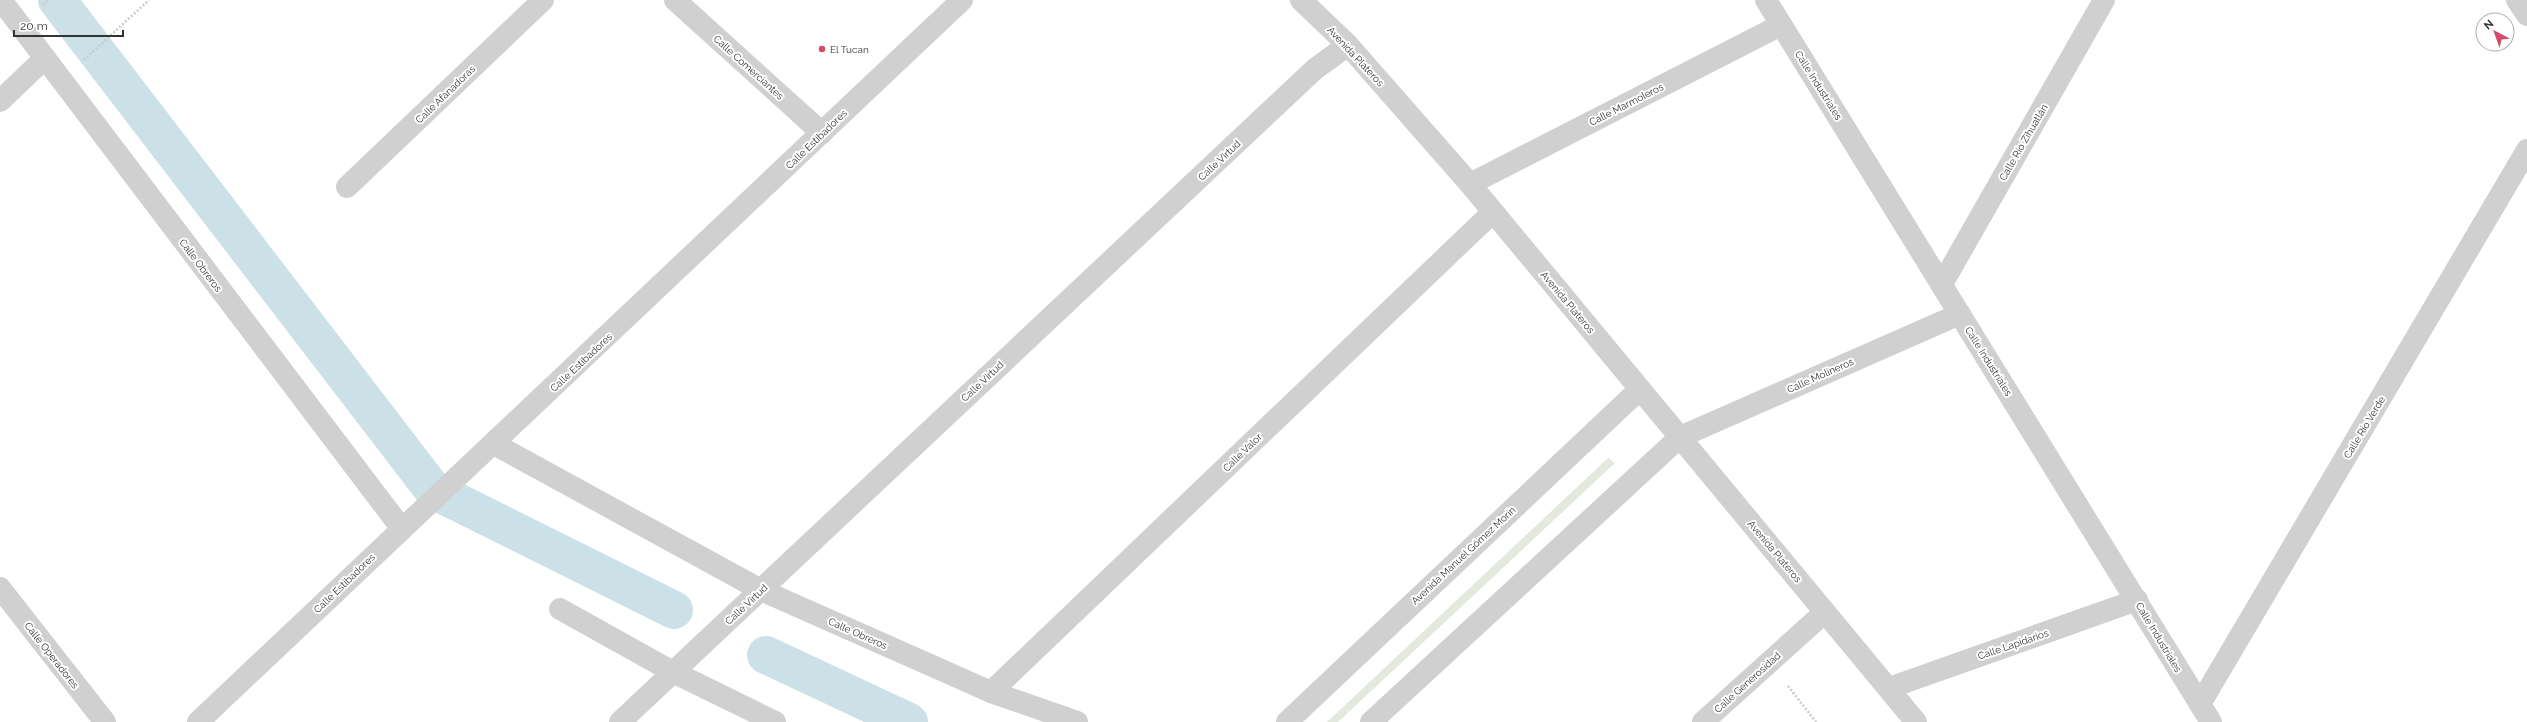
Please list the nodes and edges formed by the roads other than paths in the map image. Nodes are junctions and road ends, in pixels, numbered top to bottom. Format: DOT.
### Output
graph roads {
  1 [pos="1,0"];
  2 [pos="543,0"];
  3 [pos="675,0"];
  4 [pos="962,0"];
  5 [pos="1301,0"];
  6 [pos="1766,0"];
  7 [pos="2104,0"];
  8 [pos="2517,0"];
  9 [pos="2527,15"];
  10 [pos="1782,25"];
  11 [pos="1348,45"];
  12 [pos="44,59"];
  13 [pos="0,100"];
  14 [pos="822,133"];
  15 [pos="2527,150"];
  16 [pos="1470,184"];
  17 [pos="347,187"];
  18 [pos="1493,212"];
  19 [pos="1942,284"];
  20 [pos="1960,314"];
  21 [pos="1640,389"];
  22 [pos="1680,436"];
  23 [pos="494,444"];
  24 [pos="407,524"];
  25 [pos="0,588"];
  26 [pos="761,590"];
  27 [pos="2137,600"];
  28 [pos="560,609"];
  29 [pos="1825,612"];
  30 [pos="673,672"];
  31 [pos="1888,688"];
  32 [pos="991,692"];
  33 [pos="2206,713"];
  34 [pos="105,722"];
  35 [pos="198,722"];
  36 [pos="620,722"];
  37 [pos="775,722"];
  38 [pos="1077,722"];
  39 [pos="1287,722"];
  40 [pos="1371,722"];
  41 [pos="1703,722"];
  42 [pos="1916,722"];
  1 -- 12 [label="street, Calle Obreros"];
  2 -- 17 [label="street, Calle Afanadoras"];
  3 -- 14 [label="street, Calle Comerciantes"];
  4 -- 14 [label="street, Calle Estibadores"];
  5 -- 11 [label="street, Avenida Plateros"];
  6 -- 10 [label="street, Calle Industriales"];
  7 -- 19 [label="street, Calle Río Zihuatlán"];
  8 -- 9 [label="street"];
  10 -- 16 [label="street, Calle Marmoleros"];
  10 -- 19 [label="street, Calle Industriales"];
  11 -- 16 [label="street, Avenida Plateros"];
  11 -- 26 [label="street, Calle Virtud"];
  12 -- 13 [label="street"];
  12 -- 24 [label="street, Calle Obreros"];
  14 -- 23 [label="street, Calle Estibadores"];
  15 -- 33 [label="street, Calle Río Verde"];
  16 -- 18 [label="street, Avenida Plateros"];
  18 -- 21 [label="street, Avenida Plateros"];
  18 -- 32 [label="street, Calle Valor"];
  19 -- 20 [label="street, Calle Industriales"];
  20 -- 22 [label="street, Calle Molineros"];
  20 -- 27 [label="street, Calle Industriales"];
  21 -- 22 [label="street, Avenida Plateros"];
  21 -- 39 [label="street, Avenida Manuel Gómez Morín"];
  22 -- 29 [label="street, Avenida Plateros"];
  22 -- 40 [label="street"];
  23 -- 24 [label="street, Calle Estibadores"];
  23 -- 26 [label="street, Calle Obreros"];
  24 -- 35 [label="street, Calle Estibadores"];
  25 -- 34 [label="street, Calle Operadores"];
  26 -- 30 [label="street, Calle Virtud"];
  26 -- 32 [label="street, Calle Obreros"];
  27 -- 31 [label="street, Calle Lapidarios"];
  27 -- 33 [label="street, Calle Industriales"];
  28 -- 30 [label="street"];
  29 -- 31 [label="street, Avenida Plateros"];
  29 -- 41 [label="street, Calle Generosidad"];
  30 -- 36 [label="street, Calle Virtud"];
  30 -- 37 [label="street"];
  31 -- 42 [label="street, Avenida Plateros"];
  32 -- 38 [label="street, Calle Obreros"];
}
